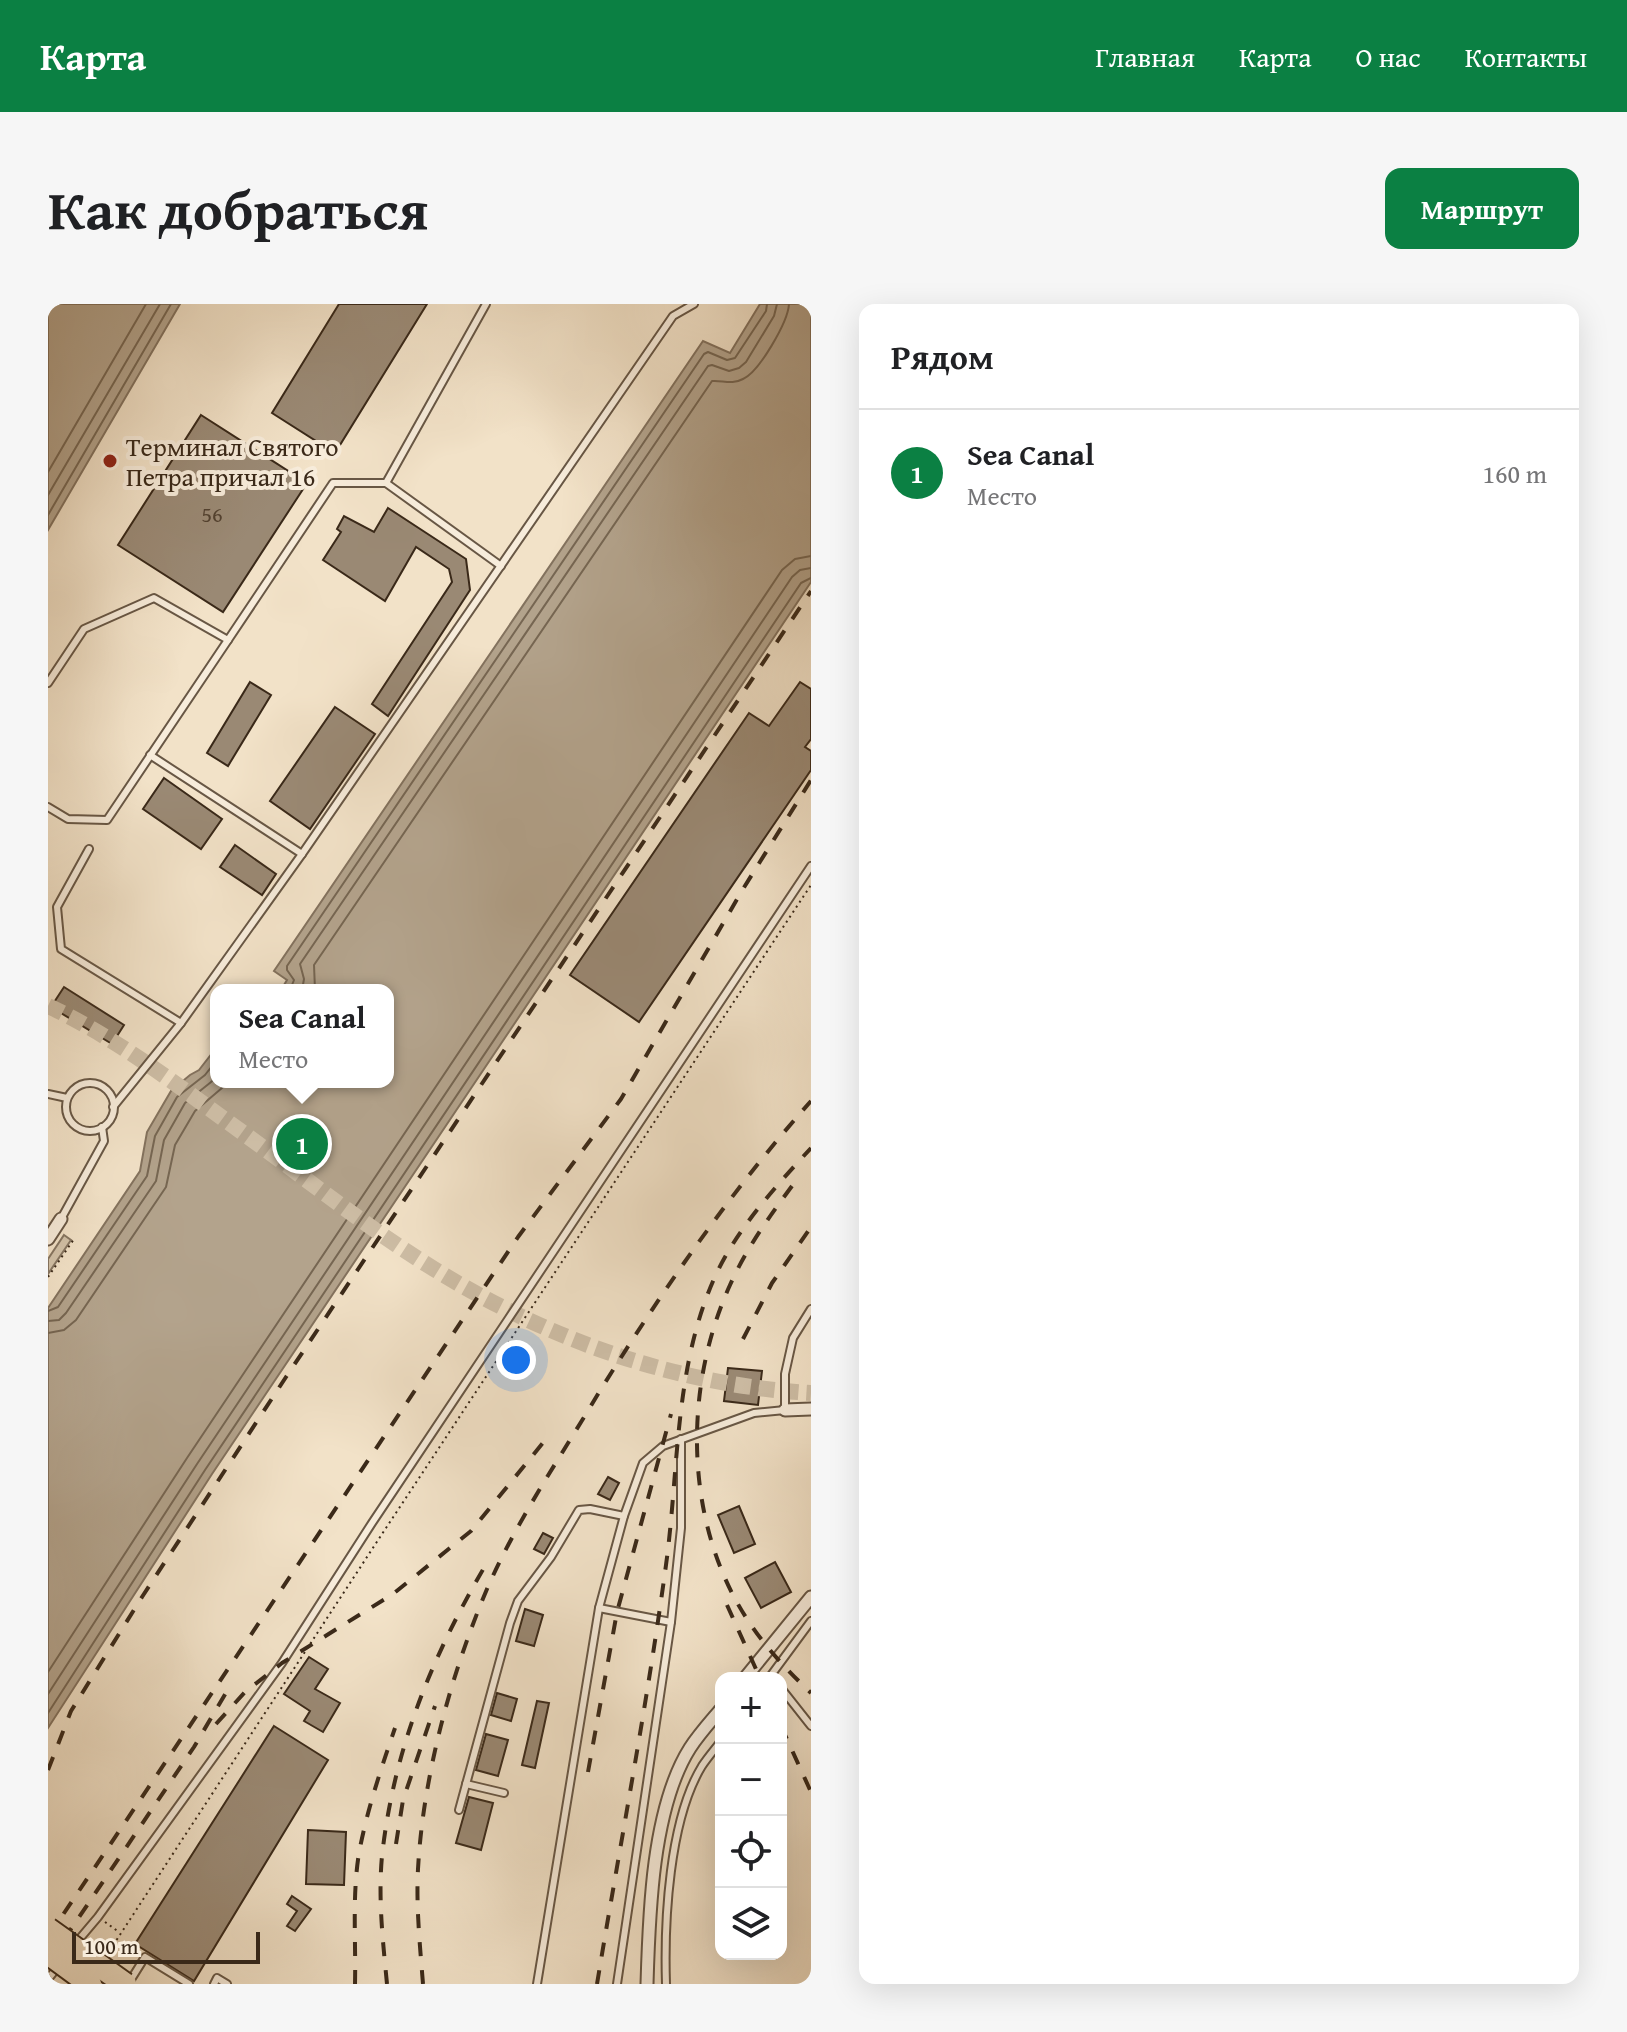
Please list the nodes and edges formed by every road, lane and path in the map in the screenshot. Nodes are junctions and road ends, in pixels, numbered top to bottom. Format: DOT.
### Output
graph roads {
  1 [pos="486,304"];
  2 [pos="694,304"];
  3 [pos="386,483"];
  4 [pos="501,566"];
  5 [pos="228,640"];
  6 [pos="48,683"];
  7 [pos="150,755"];
  8 [pos="48,807"];
  9 [pos="89,849"];
  10 [pos="302,854"];
  11 [pos="811,866"];
  12 [pos="811,885"];
  13 [pos="181,1023"];
  14 [pos="48,1094"];
  15 [pos="67,1098"];
  16 [pos="113,1107"];
  17 [pos="102,1127"];
  18 [pos="61,1219"];
  19 [pos="48,1239"];
  20 [pos="74,1239"];
  21 [pos="48,1277"];
  22 [pos="811,1309"];
  23 [pos="811,1409"];
  24 [pos="785,1410"];
  25 [pos="681,1439"];
  26 [pos="624,1516"];
  27 [pos="811,1597"];
  28 [pos="599,1608"];
  29 [pos="811,1621"];
  30 [pos="671,1622"];
  31 [pos="750,1672"];
  32 [pos="775,1672"];
  33 [pos="787,1696"];
  34 [pos="715,1716"];
  35 [pos="811,1726"];
  36 [pos="719,1744"];
  37 [pos="466,1784"];
  38 [pos="504,1793"];
  39 [pos="459,1810"];
  40 [pos="48,1929"];
  41 [pos="48,1953"];
  42 [pos="107,1954"];
  43 [pos="48,1979"];
  44 [pos="90,1984"];
  45 [pos="126,1984"];
  46 [pos="189,1984"];
  47 [pos="214,1984"];
  48 [pos="227,1984"];
  49 [pos="537,1984"];
  50 [pos="617,1984"];
  51 [pos="647,1984"];
  52 [pos="666,1984"];
  1 -- 3 [label="lane"];
  2 -- 4 [label="lane"];
  3 -- 4 [label="lane"];
  3 -- 5 [label="lane"];
  4 -- 10 [label="lane"];
  5 -- 6 [label="lane"];
  5 -- 7 [label="lane"];
  7 -- 8 [label="lane"];
  7 -- 10 [label="lane"];
  9 -- 13 [label="lane"];
  10 -- 13 [label="lane"];
  11 -- 43 [label="lane"];
  12 -- 42 [label="path"];
  13 -- 16 [label="lane"];
  14 -- 15 [label="lane"];
  15 -- 16 [label="lane"];
  15 -- 17 [label="lane"];
  16 -- 17 [label="lane"];
  17 -- 18 [label="lane"];
  18 -- 19 [label="street"];
  20 -- 21 [label="path"];
  22 -- 24 [label="lane"];
  23 -- 24 [label="street"];
  24 -- 25 [label="lane"];
  25 -- 26 [label="lane"];
  25 -- 30 [label="lane"];
  26 -- 28 [label="lane"];
  26 -- 37 [label="lane"];
  27 -- 31 [label="street"];
  28 -- 30 [label="lane"];
  28 -- 49 [label="lane"];
  29 -- 32 [label="lane"];
  30 -- 50 [label="lane"];
  33 -- 35 [label="lane"];
  34 -- 51 [label="street"];
  36 -- 52 [label="lane"];
  37 -- 38 [label="lane"];
  37 -- 39 [label="lane"];
  40 -- 45 [label="highway, bridge"];
  41 -- 44 [label="highway, bridge"];
  45 -- 46 [label="lane"];
  47 -- 48 [label="lane"];
}
